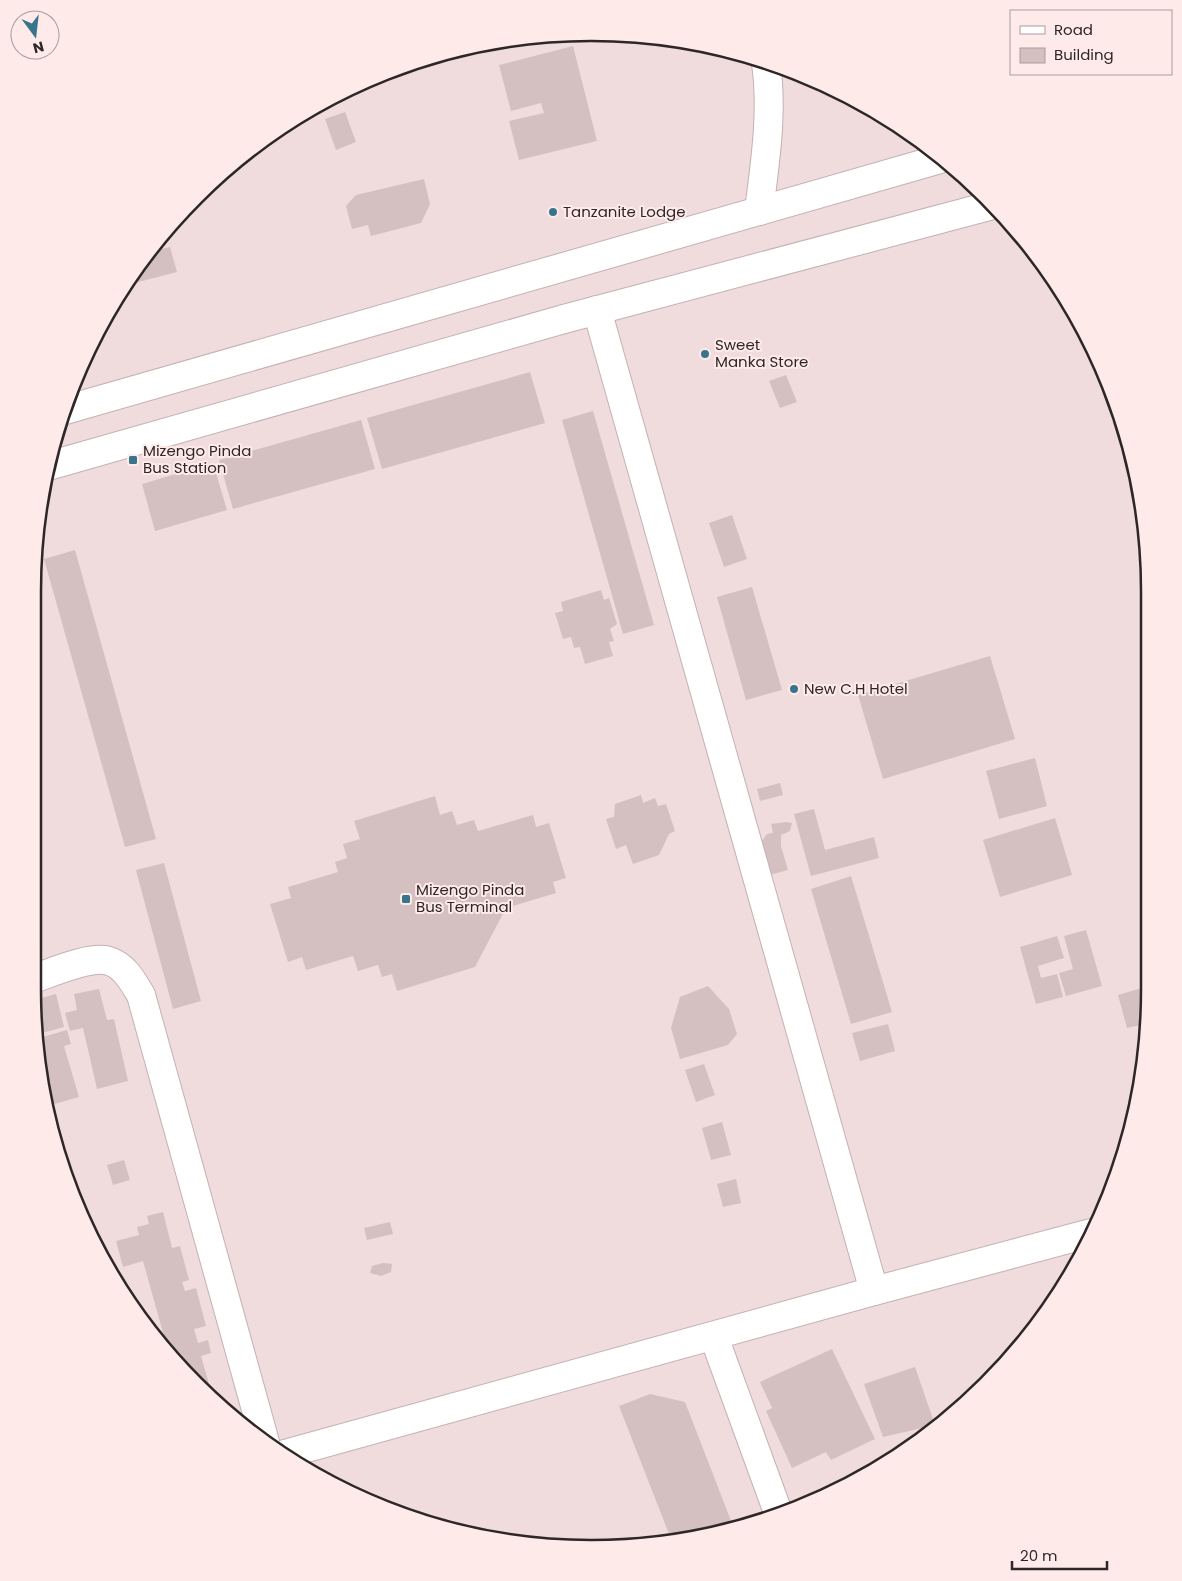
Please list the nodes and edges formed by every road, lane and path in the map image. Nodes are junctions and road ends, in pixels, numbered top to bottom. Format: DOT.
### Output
graph roads {
  1 [pos="767,70"];
  2 [pos="933,161"];
  3 [pos="985,207"];
  4 [pos="759,211"];
  5 [pos="597,310"];
  6 [pos="72,408"];
  7 [pos="57,464"];
  8 [pos="41,976"];
  9 [pos="1083,1235"];
  10 [pos="874,1291"];
  11 [pos="714,1336"];
  12 [pos="262,1430"];
  13 [pos="293,1452"];
  14 [pos="776,1508"];
  1 -- 4 [label="street"];
  2 -- 4 [label="street"];
  3 -- 5 [label="street"];
  4 -- 6 [label="street"];
  5 -- 7 [label="street"];
  5 -- 10 [label="street"];
  8 -- 12 [label="street"];
  9 -- 10 [label="street"];
  10 -- 11 [label="street"];
  11 -- 13 [label="street"];
  11 -- 14 [label="street"];
}
